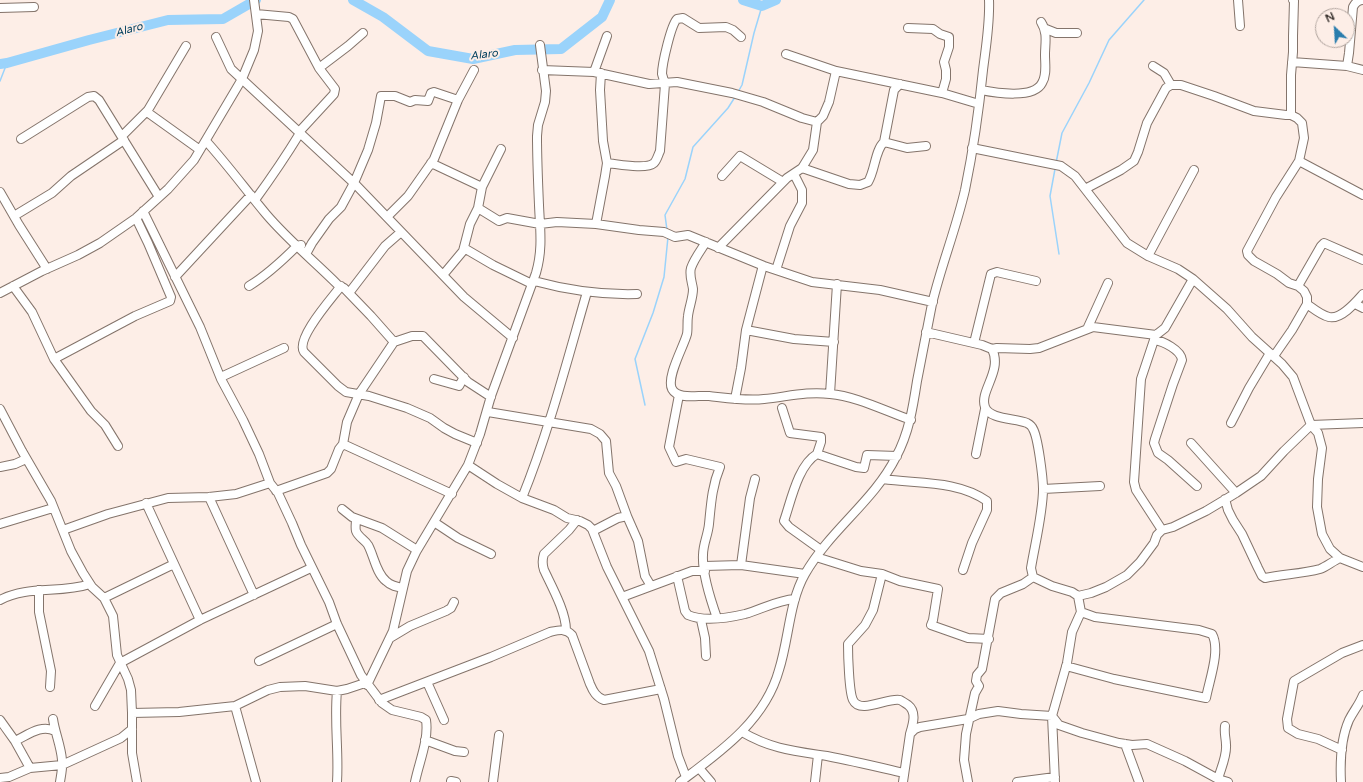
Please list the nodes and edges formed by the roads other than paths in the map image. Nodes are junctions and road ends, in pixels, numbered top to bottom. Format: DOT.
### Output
graph roads {
  1 [pos="989,0"];
  2 [pos="1238,0"];
  3 [pos="1293,0"];
  4 [pos="1363,0"];
  5 [pos="254,3"];
  6 [pos="34,7"];
  7 [pos="0,8"];
  8 [pos="256,14"];
  9 [pos="1240,26"];
  10 [pos="908,28"];
  11 [pos="363,33"];
  12 [pos="1077,33"];
  13 [pos="607,36"];
  14 [pos="216,37"];
  15 [pos="742,37"];
  16 [pos="540,45"];
  17 [pos="186,46"];
  18 [pos="786,54"];
  19 [pos="1292,62"];
  20 [pos="1153,66"];
  21 [pos="1347,66"];
  22 [pos="320,68"];
  23 [pos="474,70"];
  24 [pos="542,70"];
  25 [pos="1363,70"];
  26 [pos="836,71"];
  27 [pos="598,73"];
  28 [pos="242,79"];
  29 [pos="665,84"];
  30 [pos="900,84"];
  31 [pos="1172,85"];
  32 [pos="981,90"];
  33 [pos="942,93"];
  34 [pos="458,100"];
  35 [pos="979,104"];
  36 [pos="147,112"];
  37 [pos="1291,115"];
  38 [pos="817,122"];
  39 [pos="300,133"];
  40 [pos="123,138"];
  41 [pos="21,139"];
  42 [pos="206,141"];
  43 [pos="884,142"];
  44 [pos="926,146"];
  45 [pos="972,148"];
  46 [pos="501,149"];
  47 [pos="200,150"];
  48 [pos="1299,160"];
  49 [pos="431,163"];
  50 [pos="607,163"];
  51 [pos="802,168"];
  52 [pos="1194,170"];
  53 [pos="794,174"];
  54 [pos="722,176"];
  55 [pos="783,182"];
  56 [pos="354,183"];
  57 [pos="482,187"];
  58 [pos="1086,189"];
  59 [pos="0,192"];
  60 [pos="1363,195"];
  61 [pos="159,197"];
  62 [pos="253,197"];
  63 [pos="478,208"];
  64 [pos="143,211"];
  65 [pos="14,216"];
  66 [pos="387,217"];
  67 [pos="136,218"];
  68 [pos="540,224"];
  69 [pos="596,224"];
  70 [pos="401,232"];
  71 [pos="706,242"];
  72 [pos="312,243"];
  73 [pos="297,246"];
  74 [pos="464,248"];
  75 [pos="718,248"];
  76 [pos="306,254"];
  77 [pos="1148,256"];
  78 [pos="1363,260"];
  79 [pos="764,266"];
  80 [pos="47,269"];
  81 [pos="776,270"];
  82 [pos="443,274"];
  83 [pos="175,277"];
  84 [pos="1193,279"];
  85 [pos="1036,281"];
  86 [pos="533,283"];
  87 [pos="1108,283"];
  88 [pos="838,284"];
  89 [pos="13,286"];
  90 [pos="248,286"];
  91 [pos="341,286"];
  92 [pos="1298,286"];
  93 [pos="587,292"];
  94 [pos="0,293"];
  95 [pos="349,293"];
  96 [pos="637,294"];
  97 [pos="1363,294"];
  98 [pos="933,302"];
  99 [pos="1307,304"];
  100 [pos="1359,306"];
  101 [pos="1088,328"];
  102 [pos="746,330"];
  103 [pos="926,332"];
  104 [pos="513,338"];
  105 [pos="1154,338"];
  106 [pos="394,342"];
  107 [pos="834,342"];
  108 [pos="974,343"];
  109 [pos="284,348"];
  110 [pos="992,349"];
  111 [pos="1272,355"];
  112 [pos="54,359"];
  113 [pos="221,377"];
  114 [pos="464,377"];
  115 [pos="434,379"];
  116 [pos="359,394"];
  117 [pos="830,394"];
  118 [pos="679,395"];
  119 [pos="491,397"];
  120 [pos="735,399"];
  121 [pos="782,408"];
  122 [pos="0,409"];
  123 [pos="985,409"];
  124 [pos="488,412"];
  125 [pos="910,420"];
  126 [pos="549,422"];
  127 [pos="1231,423"];
  128 [pos="1363,423"];
  129 [pos="1311,425"];
  130 [pos="477,443"];
  131 [pos="343,444"];
  132 [pos="1191,444"];
  133 [pos="118,446"];
  134 [pos="817,454"];
  135 [pos="976,454"];
  136 [pos="897,456"];
  137 [pos="26,458"];
  138 [pos="468,465"];
  139 [pos="0,467"];
  140 [pos="756,479"];
  141 [pos="884,479"];
  142 [pos="270,483"];
  143 [pos="1100,486"];
  144 [pos="1197,486"];
  145 [pos="1043,489"];
  146 [pos="276,491"];
  147 [pos="1236,493"];
  148 [pos="452,494"];
  149 [pos="209,497"];
  150 [pos="522,498"];
  151 [pos="1225,499"];
  152 [pos="146,503"];
  153 [pos="54,508"];
  154 [pos="342,508"];
  155 [pos="627,516"];
  156 [pos="356,519"];
  157 [pos="577,520"];
  158 [pos="434,522"];
  159 [pos="0,524"];
  160 [pos="63,530"];
  161 [pos="1162,530"];
  162 [pos="593,531"];
  163 [pos="417,550"];
  164 [pos="491,554"];
  165 [pos="819,554"];
  166 [pos="1340,558"];
  167 [pos="174,564"];
  168 [pos="741,566"];
  169 [pos="1363,567"];
  170 [pos="311,568"];
  171 [pos="704,568"];
  172 [pos="963,570"];
  173 [pos="805,574"];
  174 [pos="882,574"];
  175 [pos="678,576"];
  176 [pos="1033,577"];
  177 [pos="90,584"];
  178 [pos="651,586"];
  179 [pos="403,588"];
  180 [pos="39,590"];
  181 [pos="254,595"];
  182 [pos="1078,596"];
  183 [pos="622,597"];
  184 [pos="104,598"];
  185 [pos="796,599"];
  186 [pos="0,600"];
  187 [pos="454,602"];
  188 [pos="1081,612"];
  189 [pos="718,618"];
  190 [pos="200,620"];
  191 [pos="701,620"];
  192 [pos="337,624"];
  193 [pos="566,630"];
  194 [pos="390,638"];
  195 [pos="989,639"];
  196 [pos="1363,645"];
  197 [pos="706,656"];
  198 [pos="259,661"];
  199 [pos="120,663"];
  200 [pos="1066,666"];
  201 [pos="427,682"];
  202 [pos="366,684"];
  203 [pos="50,687"];
  204 [pos="661,689"];
  205 [pos="337,691"];
  206 [pos="1363,695"];
  207 [pos="379,700"];
  208 [pos="1361,704"];
  209 [pos="95,706"];
  210 [pos="235,706"];
  211 [pos="132,713"];
  212 [pos="1052,716"];
  213 [pos="968,718"];
  214 [pos="53,719"];
  215 [pos="0,720"];
  216 [pos="444,720"];
  217 [pos="917,724"];
  218 [pos="1225,726"];
  219 [pos="132,729"];
  220 [pos="55,731"];
  221 [pos="742,732"];
  222 [pos="499,735"];
  223 [pos="425,740"];
  224 [pos="15,741"];
  225 [pos="1125,744"];
  226 [pos="1342,750"];
  227 [pos="464,752"];
  228 [pos="818,755"];
  229 [pos="62,765"];
  230 [pos="30,768"];
  231 [pos="699,768"];
  232 [pos="904,773"];
  233 [pos="0,778"];
  234 [pos="1218,779"];
  235 [pos="8,780"];
  236 [pos="683,780"];
  237 [pos="1055,780"];
  238 [pos="1343,781"];
  239 [pos="60,782"];
  240 [pos="137,782"];
  241 [pos="256,782"];
  242 [pos="336,782"];
  243 [pos="415,782"];
  244 [pos="493,782"];
  245 [pos="711,782"];
  246 [pos="815,782"];
  247 [pos="903,782"];
  248 [pos="968,782"];
  249 [pos="1017,782"];
  250 [pos="1140,782"];
  251 [pos="1228,782"];
  1 -- 32 [label="street"];
  2 -- 9 [label="street"];
  3 -- 19 [label="street"];
  4 -- 21 [label="street"];
  5 -- 8 [label="street"];
  6 -- 7 [label="street"];
  8 -- 22 [label="street"];
  8 -- 28 [label="street"];
  10 -- 33 [label="street"];
  11 -- 22 [label="street"];
  12 -- 32 [label="street"];
  13 -- 27 [label="street"];
  14 -- 28 [label="street"];
  15 -- 29 [label="street"];
  16 -- 24 [label="street"];
  17 -- 36 [label="street"];
  18 -- 26 [label="street"];
  19 -- 21 [label="street"];
  19 -- 37 [label="street"];
  20 -- 31 [label="street"];
  21 -- 25 [label="street"];
  22 -- 39 [label="street"];
  23 -- 34 [label="street"];
  24 -- 27 [label="street"];
  24 -- 68 [label="street"];
  26 -- 30 [label="street"];
  26 -- 38 [label="street"];
  27 -- 29 [label="street"];
  27 -- 50 [label="street"];
  28 -- 39 [label="street"];
  28 -- 42 [label="street"];
  29 -- 38 [label="street"];
  29 -- 50 [label="street"];
  30 -- 33 [label="street"];
  30 -- 43 [label="street"];
  31 -- 37 [label="street"];
  31 -- 58 [label="street"];
  32 -- 35 [label="street"];
  33 -- 35 [label="street"];
  34 -- 49 [label="street"];
  34 -- 56 [label="street"];
  35 -- 45 [label="street"];
  36 -- 40 [label="street"];
  36 -- 47 [label="street"];
  37 -- 48 [label="street"];
  38 -- 51 [label="street"];
  39 -- 56 [label="street"];
  39 -- 62 [label="street"];
  40 -- 41 [label="street"];
  40 -- 61 [label="street"];
  40 -- 65 [label="street"];
  42 -- 47 [label="street"];
  42 -- 62 [label="street"];
  43 -- 44 [label="street"];
  43 -- 51 [label="street"];
  45 -- 58 [label="street"];
  45 -- 98 [label="street"];
  46 -- 57 [label="street"];
  47 -- 61 [label="street"];
  48 -- 60 [label="street"];
  48 -- 92 [label="street"];
  49 -- 57 [label="street"];
  49 -- 66 [label="street"];
  50 -- 69 [label="street"];
  51 -- 53 [label="street"];
  52 -- 77 [label="street"];
  53 -- 55 [label="street"];
  53 -- 81 [label="street"];
  54 -- 55 [label="street"];
  55 -- 75 [label="street"];
  56 -- 66 [label="street"];
  56 -- 72 [label="street"];
  57 -- 63 [label="street"];
  58 -- 77 [label="street"];
  59 -- 65 [label="street"];
  61 -- 64 [label="street"];
  62 -- 73 [label="street"];
  62 -- 83 [label="street"];
  63 -- 68 [label="street"];
  63 -- 74 [label="street"];
  64 -- 67 [label="street"];
  64 -- 83 [label="street"];
  65 -- 80 [label="street"];
  66 -- 70 [label="street"];
  67 -- 80 [label="street"];
  67 -- 112 [label="street"];
  68 -- 69 [label="street"];
  68 -- 86 [label="street"];
  69 -- 71 [label="street"];
  70 -- 82 [label="street"];
  70 -- 95 [label="street"];
  71 -- 75 [label="street"];
  71 -- 118 [label="street"];
  72 -- 73 [label="street"];
  72 -- 76 [label="street"];
  73 -- 76 [label="street"];
  73 -- 90 [label="street"];
  74 -- 82 [label="street"];
  74 -- 86 [label="street"];
  75 -- 79 [label="street"];
  76 -- 91 [label="street"];
  77 -- 84 [label="street"];
  78 -- 92 [label="street"];
  79 -- 81 [label="street"];
  79 -- 102 [label="street"];
  80 -- 89 [label="street"];
  81 -- 88 [label="street"];
  82 -- 104 [label="street"];
  83 -- 113 [label="street"];
  84 -- 105 [label="street"];
  84 -- 111 [label="street"];
  85 -- 108 [label="street"];
  86 -- 93 [label="street"];
  86 -- 104 [label="street"];
  87 -- 101 [label="street"];
  88 -- 98 [label="street"];
  88 -- 107 [label="street"];
  89 -- 94 [label="street"];
  89 -- 112 [label="street"];
  91 -- 95 [label="street"];
  91 -- 116 [label="street"];
  92 -- 99 [label="street"];
  93 -- 96 [label="street"];
  93 -- 126 [label="street"];
  95 -- 106 [label="street"];
  97 -- 100 [label="street"];
  98 -- 103 [label="street"];
  99 -- 100 [label="street"];
  99 -- 111 [label="street"];
  101 -- 105 [label="street"];
  101 -- 110 [label="street"];
  102 -- 107 [label="street"];
  102 -- 120 [label="street"];
  103 -- 108 [label="street"];
  103 -- 125 [label="street"];
  104 -- 119 [label="street"];
  105 -- 144 [label="street"];
  105 -- 161 [label="street"];
  106 -- 114 [label="street"];
  106 -- 116 [label="street"];
  107 -- 117 [label="street"];
  108 -- 110 [label="street"];
  109 -- 113 [label="street"];
  110 -- 123 [label="street"];
  111 -- 127 [label="street"];
  111 -- 129 [label="street"];
  112 -- 133 [label="street"];
  113 -- 142 [label="street"];
  114 -- 115 [label="street"];
  114 -- 119 [label="street"];
  116 -- 130 [label="street"];
  116 -- 131 [label="street"];
  117 -- 120 [label="street"];
  117 -- 125 [label="street"];
  118 -- 120 [label="street"];
  118 -- 171 [label="street"];
  119 -- 124 [label="street"];
  121 -- 134 [label="street"];
  122 -- 137 [label="street"];
  123 -- 135 [label="street"];
  123 -- 145 [label="street"];
  124 -- 126 [label="street"];
  124 -- 130 [label="street"];
  125 -- 136 [label="street"];
  126 -- 150 [label="street"];
  126 -- 155 [label="street"];
  128 -- 129 [label="street"];
  129 -- 147 [label="street"];
  129 -- 166 [label="street"];
  130 -- 138 [label="street"];
  131 -- 146 [label="street"];
  131 -- 148 [label="street"];
  132 -- 147 [label="street"];
  134 -- 136 [label="street"];
  134 -- 165 [label="street"];
  136 -- 141 [label="street"];
  137 -- 139 [label="street"];
  137 -- 153 [label="street"];
  138 -- 148 [label="street"];
  138 -- 150 [label="street"];
  140 -- 168 [label="street"];
  141 -- 165 [label="street"];
  141 -- 172 [label="street"];
  142 -- 146 [label="street"];
  142 -- 149 [label="street"];
  143 -- 145 [label="street"];
  145 -- 176 [label="street"];
  146 -- 170 [label="street"];
  147 -- 151 [label="street"];
  148 -- 158 [label="street"];
  149 -- 152 [label="street"];
  149 -- 181 [label="street"];
  150 -- 157 [label="street"];
  151 -- 161 [label="street"];
  151 -- 166 [label="street"];
  152 -- 160 [label="street"];
  152 -- 167 [label="street"];
  153 -- 159 [label="street"];
  153 -- 160 [label="street"];
  154 -- 156 [label="street"];
  155 -- 162 [label="street"];
  155 -- 178 [label="street"];
  156 -- 163 [label="street"];
  156 -- 179 [label="street"];
  157 -- 162 [label="street"];
  157 -- 193 [label="street"];
  158 -- 163 [label="street"];
  158 -- 164 [label="street"];
  160 -- 177 [label="street"];
  161 -- 182 [label="street"];
  162 -- 183 [label="street"];
  163 -- 179 [label="street"];
  165 -- 173 [label="street"];
  165 -- 174 [label="street"];
  166 -- 169 [label="street"];
  167 -- 184 [label="street"];
  167 -- 190 [label="street"];
  168 -- 171 [label="street"];
  168 -- 173 [label="street"];
  170 -- 181 [label="street"];
  170 -- 192 [label="street"];
  171 -- 175 [label="street"];
  171 -- 189 [label="street"];
  173 -- 185 [label="street"];
  174 -- 195 [label="street"];
  174 -- 217 [label="street"];
  175 -- 178 [label="street"];
  175 -- 191 [label="street"];
  176 -- 182 [label="street"];
  176 -- 195 [label="street"];
  177 -- 180 [label="street"];
  177 -- 184 [label="street"];
  178 -- 183 [label="street"];
  179 -- 194 [label="street"];
  180 -- 186 [label="street"];
  180 -- 203 [label="street"];
  181 -- 190 [label="street"];
  182 -- 188 [label="street"];
  183 -- 204 [label="street"];
  184 -- 199 [label="street"];
  185 -- 189 [label="street"];
  185 -- 221 [label="street"];
  187 -- 194 [label="street"];
  188 -- 200 [label="street"];
  188 -- 200 [label="street"];
  189 -- 191 [label="street"];
  190 -- 199 [label="street"];
  191 -- 197 [label="street"];
  192 -- 198 [label="street"];
  192 -- 202 [label="street"];
  193 -- 201 [label="street"];
  193 -- 204 [label="street"];
  194 -- 202 [label="street"];
  195 -- 213 [label="street"];
  196 -- 226 [label="street"];
  199 -- 209 [label="street"];
  199 -- 211 [label="street"];
  200 -- 212 [label="street"];
  201 -- 207 [label="street"];
  201 -- 216 [label="street"];
  202 -- 205 [label="street"];
  202 -- 207 [label="street"];
  204 -- 236 [label="street"];
  205 -- 210 [label="street"];
  205 -- 242 [label="street"];
  206 -- 208 [label="street"];
  207 -- 223 [label="street"];
  208 -- 226 [label="street"];
  210 -- 211 [label="street"];
  210 -- 241 [label="street"];
  211 -- 219 [label="street"];
  212 -- 213 [label="street"];
  212 -- 225 [label="street"];
  212 -- 237 [label="street"];
  213 -- 217 [label="street"];
  213 -- 248 [label="street"];
  214 -- 220 [label="street"];
  215 -- 224 [label="street"];
  217 -- 232 [label="street"];
  218 -- 234 [label="street"];
  219 -- 229 [label="street"];
  219 -- 240 [label="street"];
  220 -- 224 [label="street"];
  220 -- 229 [label="street"];
  221 -- 228 [label="street"];
  221 -- 231 [label="street"];
  222 -- 244 [label="street"];
  223 -- 227 [label="street"];
  223 -- 243 [label="street"];
  224 -- 230 [label="street"];
  225 -- 234 [label="street"];
  225 -- 250 [label="street"];
  226 -- 238 [label="street"];
  228 -- 232 [label="street"];
  228 -- 246 [label="street"];
  229 -- 230 [label="street"];
  229 -- 239 [label="street"];
  230 -- 235 [label="street"];
  231 -- 236 [label="street"];
  231 -- 245 [label="street"];
  232 -- 247 [label="street"];
  233 -- 235 [label="street"];
  234 -- 251 [label="street"];
  237 -- 249 [label="street"];
}
